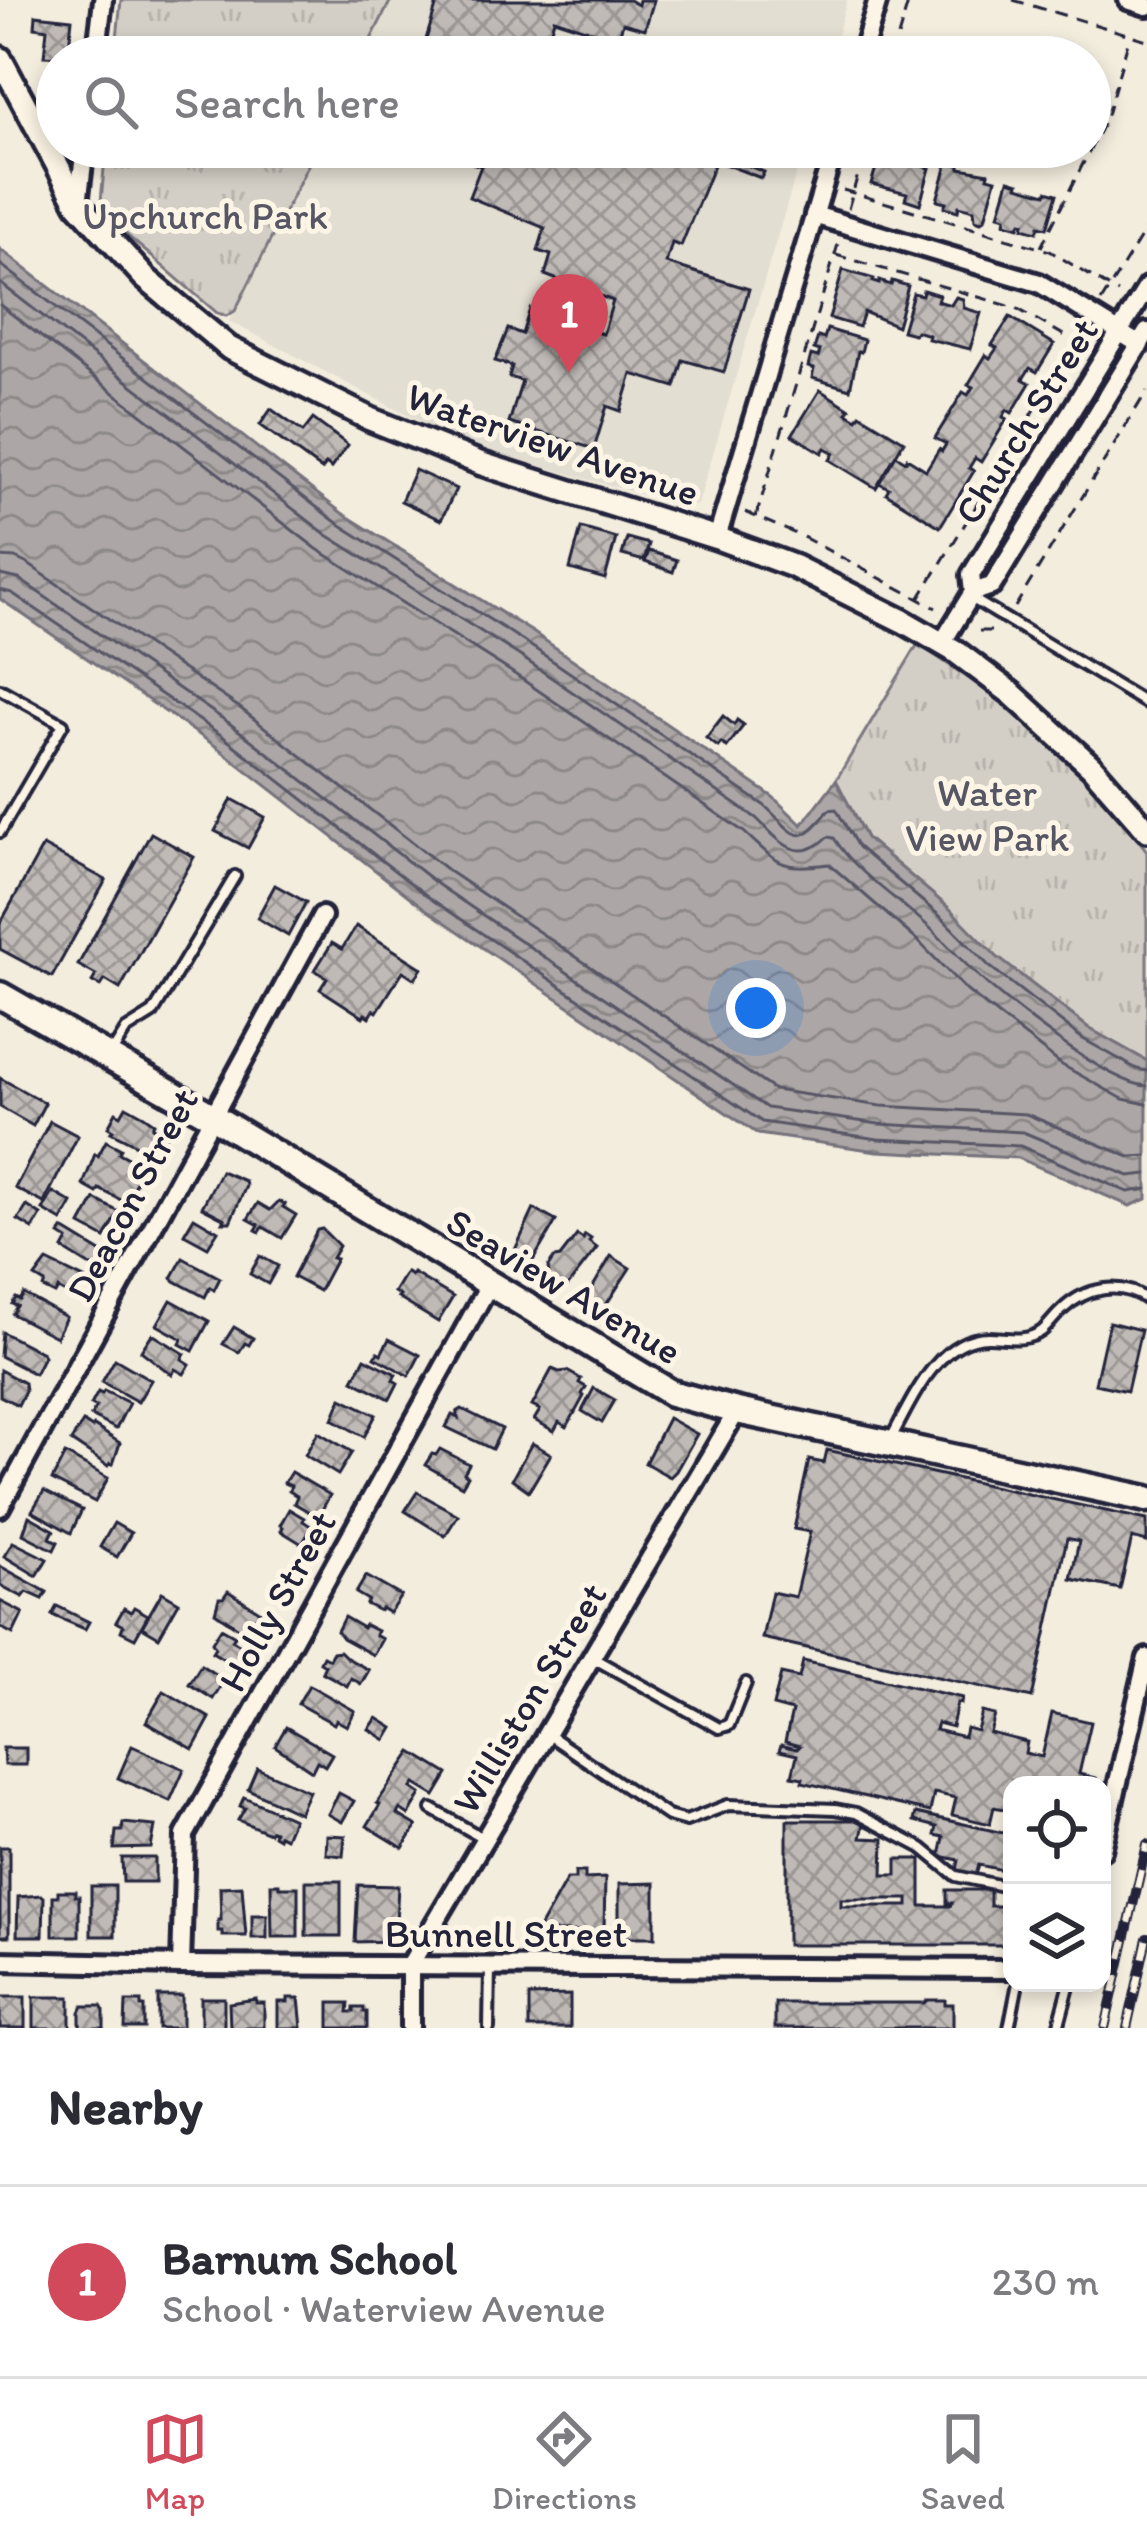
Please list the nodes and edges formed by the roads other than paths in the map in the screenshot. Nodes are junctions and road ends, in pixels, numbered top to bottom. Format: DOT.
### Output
graph roads {
  1 [pos="103,0"];
  2 [pos="878,0"];
  3 [pos="1128,0"];
  4 [pos="1147,5"];
  5 [pos="99,36"];
  6 [pos="867,36"];
  7 [pos="0,58"];
  8 [pos="36,125"];
  9 [pos="59,168"];
  10 [pos="82,168"];
  11 [pos="829,168"];
  12 [pos="78,204"];
  13 [pos="814,215"];
  14 [pos="1147,287"];
  15 [pos="1120,332"];
  16 [pos="1144,342"];
  17 [pos="717,538"];
  18 [pos="972,595"];
  19 [pos="942,643"];
  20 [pos="0,688"];
  21 [pos="1147,704"];
  22 [pos="1147,830"];
  23 [pos="0,832"];
  24 [pos="235,877"];
  25 [pos="322,916"];
  26 [pos="0,995"];
  27 [pos="109,1057"];
  28 [pos="212,1116"];
  29 [pos="489,1285"];
  30 [pos="1147,1300"];
  31 [pos="737,1411"];
  32 [pos="889,1443"];
  33 [pos="1147,1498"];
  34 [pos="0,1507"];
  35 [pos="592,1657"];
  36 [pos="1147,1658"];
  37 [pos="746,1683"];
  38 [pos="547,1734"];
  39 [pos="432,1809"];
  40 [pos="1111,1812"];
  41 [pos="484,1839"];
  42 [pos="1003,1886"];
  43 [pos="0,1961"];
  44 [pos="181,1965"];
  45 [pos="410,1965"];
  46 [pos="490,1966"];
  47 [pos="1003,1969"];
  48 [pos="1016,1992"];
  49 [pos="1068,1992"];
  50 [pos="410,2028"];
  51 [pos="489,2028"];
  52 [pos="1009,2028"];
  53 [pos="1058,2028"];
  1 -- 5 [label="street"];
  2 -- 6 [label="street"];
  3 -- 4 [label="street"];
  7 -- 8 [label="street, Waterview Avenue"];
  9 -- 12 [label="street, Waterview Avenue"];
  10 -- 12 [label="street"];
  11 -- 13 [label="street"];
  12 -- 17 [label="street, Waterview Avenue"];
  13 -- 15 [label="street"];
  13 -- 17 [label="street"];
  14 -- 15 [label="street, Church Street"];
  15 -- 16 [label="street"];
  15 -- 18 [label="street, Church Street"];
  16 -- 18 [label="street, Church Street"];
  17 -- 19 [label="street, Waterview Avenue"];
  18 -- 19 [label="street, Church Street"];
  18 -- 21 [label="lane"];
  19 -- 22 [label="street, Waterview Avenue"];
  20 -- 23 [label="lane"];
  24 -- 27 [label="lane"];
  25 -- 28 [label="street, Deacon Street"];
  26 -- 27 [label="main road, Seaview Avenue"];
  27 -- 28 [label="main road, Seaview Avenue"];
  28 -- 29 [label="main road, Seaview Avenue"];
  28 -- 34 [label="street, Deacon Street"];
  29 -- 31 [label="main road, Seaview Avenue"];
  29 -- 44 [label="street, Holly Street"];
  30 -- 32 [label="lane"];
  31 -- 32 [label="main road, Seaview Avenue"];
  31 -- 35 [label="street, Williston Street"];
  32 -- 33 [label="main road, Seaview Avenue"];
  35 -- 37 [label="lane"];
  35 -- 38 [label="street, Williston Street"];
  36 -- 40 [label="street"];
  38 -- 41 [label="street, Williston Street"];
  38 -- 42 [label="lane"];
  39 -- 41 [label="lane"];
  41 -- 45 [label="street, Williston Street"];
  43 -- 44 [label="street, Bunnell Street"];
  44 -- 45 [label="street, Bunnell Street"];
  45 -- 46 [label="street, Bunnell Street"];
  45 -- 50 [label="street"];
  46 -- 47 [label="street, Bunnell Street"];
  46 -- 51 [label="lane"];
  48 -- 52 [label="lane"];
  49 -- 53 [label="lane"];
}
